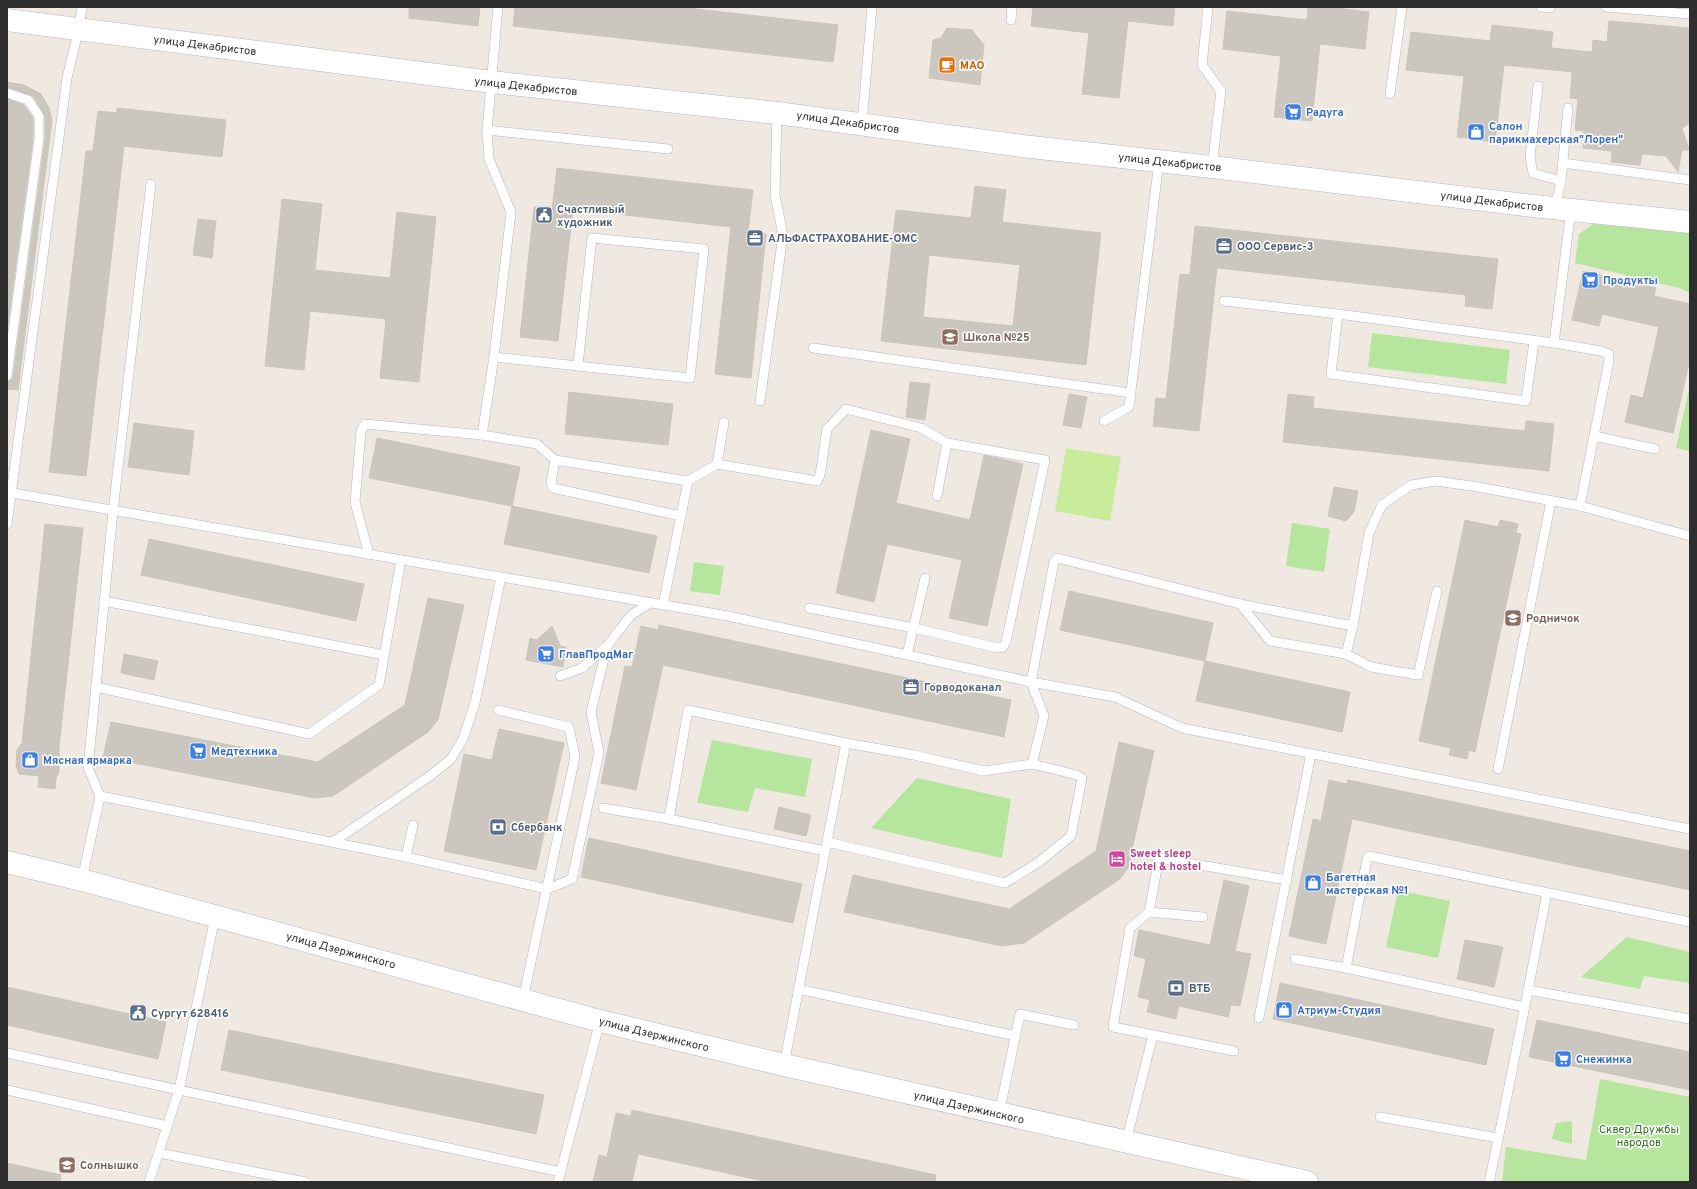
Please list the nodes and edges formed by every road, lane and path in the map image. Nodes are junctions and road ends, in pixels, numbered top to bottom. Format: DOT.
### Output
graph roads {
  1 [pos="82,7"];
  2 [pos="498,7"];
  3 [pos="872,7"];
  4 [pos="1012,7"];
  5 [pos="1208,7"];
  6 [pos="1402,7"];
  7 [pos="1606,7"];
  8 [pos="1690,14"];
  9 [pos="7,20"];
  10 [pos="1011,20"];
  11 [pos="79,28"];
  12 [pos="492,82"];
  13 [pos="1538,86"];
  14 [pos="7,93"];
  15 [pos="1390,94"];
  16 [pos="1568,108"];
  17 [pos="777,113"];
  18 [pos="862,124"];
  19 [pos="487,130"];
  20 [pos="668,149"];
  21 [pos="1159,161"];
  22 [pos="1563,163"];
  23 [pos="1212,167"];
  24 [pos="1690,180"];
  25 [pos="1561,181"];
  26 [pos="151,184"];
  27 [pos="1563,209"];
  28 [pos="1690,222"];
  29 [pos="1224,301"];
  30 [pos="1338,314"];
  31 [pos="1534,341"];
  32 [pos="1554,343"];
  33 [pos="813,348"];
  34 [pos="494,357"];
  35 [pos="578,365"];
  36 [pos="7,376"];
  37 [pos="1131,393"];
  38 [pos="760,401"];
  39 [pos="1104,421"];
  40 [pos="724,422"];
  41 [pos="482,435"];
  42 [pos="1594,436"];
  43 [pos="947,444"];
  44 [pos="1655,450"];
  45 [pos="555,460"];
  46 [pos="717,464"];
  47 [pos="688,481"];
  48 [pos="9,492"];
  49 [pos="937,496"];
  50 [pos="1551,501"];
  51 [pos="1580,506"];
  52 [pos="113,511"];
  53 [pos="681,516"];
  54 [pos="7,524"];
  55 [pos="1690,536"];
  56 [pos="370,555"];
  57 [pos="401,560"];
  58 [pos="501,577"];
  59 [pos="925,578"];
  60 [pos="1436,591"];
  61 [pos="104,601"];
  62 [pos="650,603"];
  63 [pos="1240,604"];
  64 [pos="663,605"];
  65 [pos="810,608"];
  66 [pos="1353,626"];
  67 [pos="914,628"];
  68 [pos="607,646"];
  69 [pos="1346,654"];
  70 [pos="384,655"];
  71 [pos="907,655"];
  72 [pos="560,676"];
  73 [pos="1030,682"];
  74 [pos="96,687"];
  75 [pos="498,710"];
  76 [pos="846,743"];
  77 [pos="1311,754"];
  78 [pos="1032,764"];
  79 [pos="1498,769"];
  80 [pos="100,796"];
  81 [pos="603,808"];
  82 [pos="668,819"];
  83 [pos="413,825"];
  84 [pos="1690,829"];
  85 [pos="333,842"];
  86 [pos="827,842"];
  87 [pos="826,851"];
  88 [pos="406,857"];
  89 [pos="7,862"];
  90 [pos="82,880"];
  91 [pos="1287,880"];
  92 [pos="547,889"];
  93 [pos="1548,893"];
  94 [pos="1149,912"];
  95 [pos="215,917"];
  96 [pos="1203,917"];
  97 [pos="1690,922"];
  98 [pos="1295,960"];
  99 [pos="1346,968"];
  100 [pos="798,989"];
  101 [pos="1528,990"];
  102 [pos="523,999"];
  103 [pos="1524,1007"];
  104 [pos="1259,1018"];
  105 [pos="1690,1019"];
  106 [pos="600,1021"];
  107 [pos="1074,1025"];
  108 [pos="1153,1035"];
  109 [pos="1016,1036"];
  110 [pos="1234,1051"];
  111 [pos="7,1053"];
  112 [pos="784,1065"];
  113 [pos="7,1090"];
  114 [pos="179,1090"];
  115 [pos="999,1114"];
  116 [pos="1380,1117"];
  117 [pos="168,1126"];
  118 [pos="1498,1138"];
  119 [pos="1126,1142"];
  120 [pos="159,1153"];
  121 [pos="561,1172"];
  122 [pos="149,1182"];
  123 [pos="306,1182"];
  124 [pos="558,1182"];
  125 [pos="1307,1182"];
  126 [pos="1489,1182"];
  1 -- 11 [label="lane"];
  2 -- 12 [label="lane"];
  3 -- 18 [label="lane"];
  4 -- 10 [label="lane"];
  5 -- 23 [label="lane"];
  6 -- 15 [label="lane"];
  7 -- 8 [label="lane"];
  9 -- 11 [label="street, улица Декабристов"];
  11 -- 12 [label="street, улица Декабристов"];
  11 -- 48 [label="lane"];
  12 -- 17 [label="street, улица Декабристов"];
  12 -- 19 [label="lane"];
  13 -- 25 [label="lane"];
  14 -- 36 [label="lane"];
  16 -- 22 [label="lane"];
  17 -- 18 [label="street, улица Декабристов"];
  17 -- 38 [label="lane"];
  18 -- 21 [label="street, улица Декабристов"];
  19 -- 20 [label="lane"];
  19 -- 34 [label="lane"];
  21 -- 23 [label="street, улица Декабристов"];
  21 -- 37 [label="lane"];
  22 -- 24 [label="lane"];
  22 -- 25 [label="lane"];
  23 -- 27 [label="street, улица Декабристов"];
  25 -- 27 [label="lane"];
  26 -- 52 [label="lane"];
  27 -- 28 [label="street, улица Декабристов"];
  27 -- 32 [label="lane"];
  29 -- 30 [label="lane"];
  30 -- 31 [label="lane"];
  30 -- 31 [label="lane"];
  31 -- 32 [label="lane"];
  32 -- 42 [label="lane"];
  33 -- 37 [label="lane"];
  34 -- 35 [label="lane"];
  34 -- 41 [label="lane"];
  35 -- 35 [label="lane"];
  37 -- 39 [label="lane"];
  40 -- 46 [label="lane"];
  41 -- 45 [label="lane"];
  41 -- 56 [label="lane"];
  42 -- 44 [label="lane"];
  42 -- 51 [label="lane"];
  43 -- 46 [label="lane"];
  43 -- 49 [label="lane"];
  43 -- 67 [label="lane"];
  45 -- 47 [label="lane"];
  45 -- 53 [label="lane"];
  46 -- 47 [label="lane"];
  47 -- 53 [label="lane"];
  48 -- 52 [label="lane"];
  48 -- 54 [label="lane"];
  50 -- 51 [label="lane"];
  50 -- 66 [label="lane"];
  50 -- 79 [label="lane"];
  51 -- 55 [label="lane"];
  52 -- 56 [label="lane"];
  52 -- 61 [label="lane"];
  53 -- 64 [label="lane"];
  56 -- 57 [label="lane"];
  57 -- 58 [label="lane"];
  57 -- 70 [label="lane"];
  58 -- 62 [label="lane"];
  58 -- 85 [label="lane"];
  59 -- 67 [label="lane"];
  60 -- 69 [label="lane"];
  61 -- 70 [label="lane"];
  61 -- 74 [label="lane"];
  62 -- 64 [label="lane"];
  62 -- 68 [label="lane"];
  63 -- 66 [label="lane"];
  63 -- 69 [label="lane"];
  63 -- 73 [label="lane"];
  64 -- 71 [label="lane"];
  65 -- 67 [label="lane"];
  66 -- 69 [label="lane"];
  67 -- 71 [label="lane"];
  68 -- 72 [label="lane"];
  68 -- 92 [label="lane"];
  70 -- 74 [label="lane"];
  71 -- 73 [label="lane"];
  73 -- 77 [label="lane"];
  73 -- 78 [label="lane"];
  74 -- 80 [label="lane"];
  75 -- 92 [label="lane"];
  76 -- 78 [label="lane"];
  76 -- 82 [label="lane"];
  76 -- 86 [label="lane"];
  77 -- 84 [label="lane"];
  77 -- 91 [label="lane"];
  78 -- 86 [label="lane"];
  80 -- 85 [label="lane"];
  80 -- 90 [label="lane"];
  81 -- 82 [label="lane"];
  82 -- 87 [label="lane"];
  83 -- 88 [label="lane"];
  85 -- 88 [label="lane"];
  86 -- 87 [label="lane"];
  87 -- 100 [label="lane"];
  88 -- 92 [label="lane"];
  89 -- 90 [label="street, улица Дзержинского"];
  90 -- 95 [label="street, улица Дзержинского"];
  91 -- 94 [label="lane"];
  91 -- 104 [label="lane"];
  92 -- 102 [label="lane"];
  93 -- 97 [label="lane"];
  93 -- 99 [label="lane"];
  93 -- 101 [label="lane"];
  94 -- 96 [label="lane"];
  94 -- 108 [label="lane"];
  95 -- 102 [label="street, улица Дзержинского"];
  95 -- 114 [label="lane"];
  98 -- 99 [label="lane"];
  99 -- 103 [label="lane"];
  100 -- 109 [label="lane"];
  100 -- 112 [label="lane"];
  101 -- 103 [label="lane"];
  101 -- 105 [label="lane"];
  102 -- 106 [label="street, улица Дзержинского"];
  103 -- 118 [label="lane"];
  106 -- 112 [label="street, улица Дзержинского"];
  106 -- 121 [label="lane"];
  107 -- 109 [label="lane"];
  108 -- 110 [label="lane"];
  108 -- 119 [label="lane"];
  109 -- 115 [label="lane"];
  111 -- 114 [label="lane"];
  112 -- 115 [label="street, улица Дзержинского"];
  113 -- 117 [label="lane"];
  114 -- 117 [label="lane"];
  114 -- 121 [label="lane"];
  115 -- 119 [label="street, улица Дзержинского"];
  116 -- 118 [label="lane"];
  117 -- 120 [label="lane"];
  118 -- 126 [label="lane"];
  119 -- 125 [label="street, улица Дзержинского"];
  120 -- 122 [label="lane"];
  120 -- 123 [label="lane"];
  121 -- 124 [label="lane"];
}
